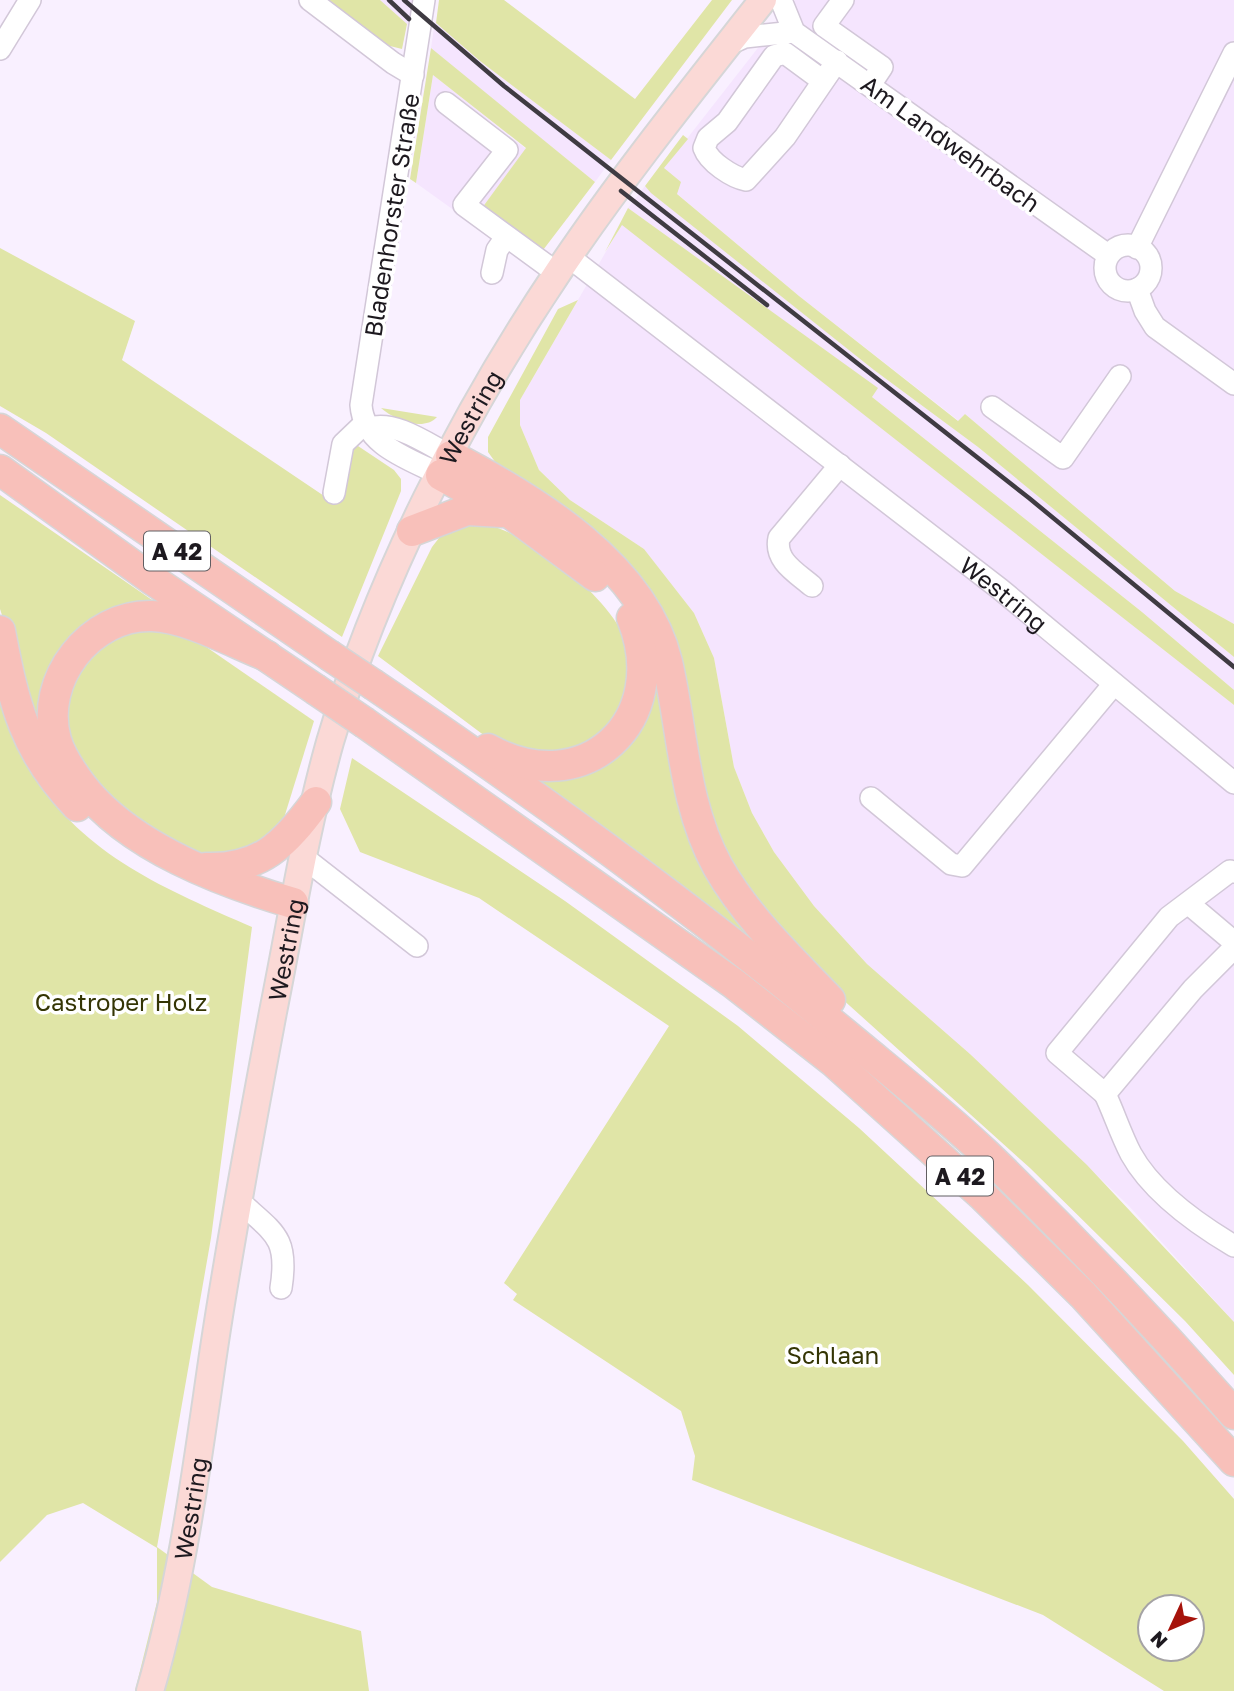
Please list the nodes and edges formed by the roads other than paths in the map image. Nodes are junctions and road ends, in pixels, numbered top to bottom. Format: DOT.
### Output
graph roads {
  1 [pos="30,0"];
  2 [pos="310,0"];
  3 [pos="424,0"];
  4 [pos="763,0"];
  5 [pos="781,0"];
  6 [pos="843,0"];
  7 [pos="794,32"];
  8 [pos="729,44"];
  9 [pos="0,49"];
  10 [pos="1234,53"];
  11 [pos="836,61"];
  12 [pos="413,75"];
  13 [pos="822,81"];
  14 [pos="870,85"];
  15 [pos="446,103"];
  16 [pos="506,237"];
  17 [pos="1137,248"];
  18 [pos="1108,256"];
  19 [pos="563,265"];
  20 [pos="492,273"];
  21 [pos="1137,289"];
  22 [pos="1120,376"];
  23 [pos="1234,384"];
  24 [pos="992,407"];
  25 [pos="368,426"];
  26 [pos="0,429"];
  27 [pos="840,465"];
  28 [pos="446,466"];
  29 [pos="0,471"];
  30 [pos="334,493"];
  31 [pos="510,513"];
  32 [pos="412,531"];
  33 [pos="812,586"];
  34 [pos="0,631"];
  35 [pos="267,656"];
  36 [pos="1114,684"];
  37 [pos="425,719"];
  38 [pos="1234,783"];
  39 [pos="871,798"];
  40 [pos="316,802"];
  41 [pos="303,857"];
  42 [pos="200,868"];
  43 [pos="1234,872"];
  44 [pos="1189,904"];
  45 [pos="291,912"];
  46 [pos="1234,942"];
  47 [pos="417,946"];
  48 [pos="1234,948"];
  49 [pos="1105,1094"];
  50 [pos="946,1118"];
  51 [pos="239,1201"];
  52 [pos="1234,1246"];
  53 [pos="281,1288"];
  54 [pos="1234,1414"];
  55 [pos="1234,1461"];
  56 [pos="150,1691"];
  1 -- 9 [label="street"];
  2 -- 12 [label="street"];
  3 -- 12 [label="street, Bladenhorster Straße"];
  4 -- 8 [label="main road, Westring"];
  5 -- 7 [label="street"];
  6 -- 14 [label="street"];
  7 -- 8 [label="street"];
  7 -- 11 [label="street, Am Landwehrbach"];
  8 -- 19 [label="main road, Westring"];
  10 -- 17 [label="street"];
  11 -- 13 [label="street"];
  11 -- 14 [label="street, Am Landwehrbach"];
  12 -- 25 [label="street, Bladenhorster Straße"];
  13 -- 13 [label="street"];
  14 -- 18 [label="street, Am Landwehrbach"];
  15 -- 16 [label="street"];
  16 -- 19 [label="street"];
  16 -- 20 [label="street"];
  17 -- 18 [label="street"];
  17 -- 21 [label="street"];
  18 -- 21 [label="street"];
  19 -- 27 [label="street, Westring"];
  19 -- 28 [label="main road, Westring"];
  21 -- 23 [label="street"];
  22 -- 24 [label="street"];
  25 -- 28 [label="street"];
  25 -- 30 [label="street"];
  26 -- 37 [label="highway, A 42, bridge"];
  27 -- 33 [label="street"];
  27 -- 36 [label="street, Westring"];
  28 -- 31 [label="highway"];
  28 -- 32 [label="main road, Westring"];
  28 -- 50 [label="highway"];
  29 -- 35 [label="highway, A 42"];
  31 -- 32 [label="highway"];
  31 -- 37 [label="highway"];
  32 -- 40 [label="main road, Westring"];
  34 -- 45 [label="highway"];
  35 -- 42 [label="highway"];
  35 -- 55 [label="highway, A 42, bridge"];
  36 -- 38 [label="street, Westring"];
  36 -- 39 [label="street"];
  37 -- 50 [label="highway, A 42"];
  40 -- 41 [label="main road, Westring"];
  40 -- 42 [label="highway"];
  41 -- 45 [label="main road, Westring"];
  41 -- 47 [label="street"];
  42 -- 45 [label="highway"];
  43 -- 44 [label="street"];
  44 -- 46 [label="street"];
  44 -- 49 [label="street"];
  45 -- 51 [label="main road, Westring"];
  48 -- 49 [label="street"];
  49 -- 52 [label="street"];
  50 -- 54 [label="highway, A 42"];
  51 -- 53 [label="street"];
  51 -- 56 [label="main road, Westring"];
}
